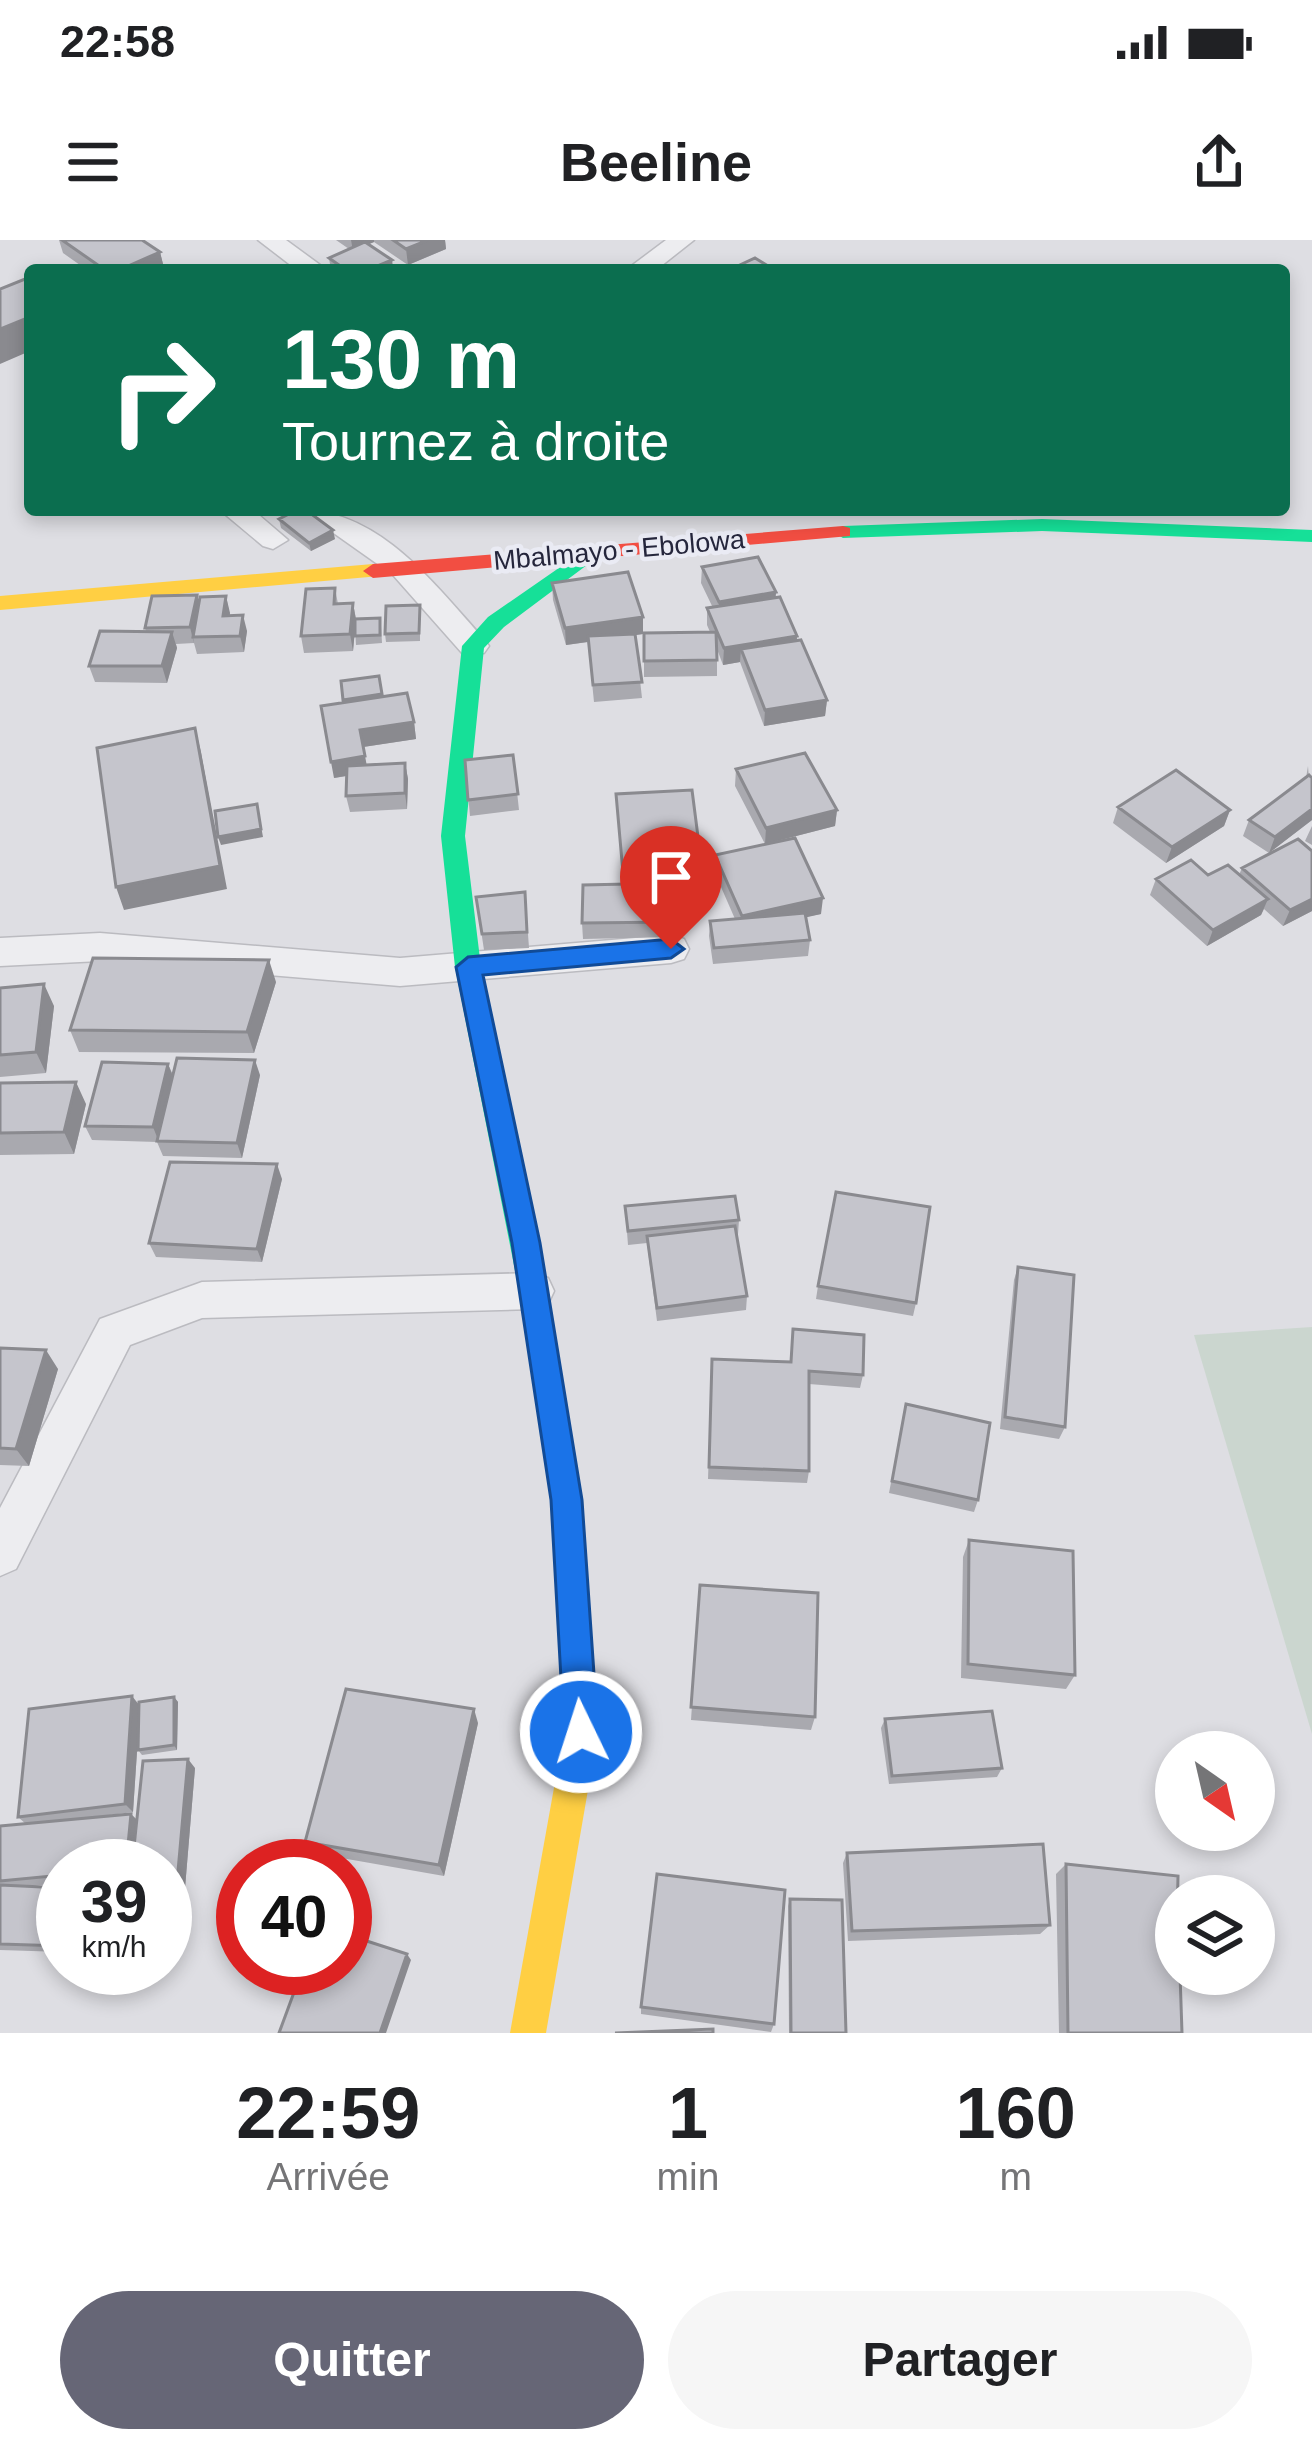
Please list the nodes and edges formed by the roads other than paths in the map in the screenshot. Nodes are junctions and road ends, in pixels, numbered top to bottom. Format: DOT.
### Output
graph roads {
  1 [pos="270,240"];
  2 [pos="682,240"];
  3 [pos="305,264"];
  4 [pos="648,264"];
  5 [pos="243,516"];
  6 [pos="339,516"];
  7 [pos="1312,536"];
  8 [pos="273,540"];
  9 [pos="592,551"];
  10 [pos="404,568"];
  11 [pos="0,603"];
  12 [pos="473,646"];
  13 [pos="671,949"];
  14 [pos="0,952"];
  15 [pos="468,967"];
  16 [pos="532,1292"];
  17 [pos="0,1554"];
  18 [pos="528,2033"];
  1 -- 3 [label="street"];
  2 -- 4 [label="street"];
  5 -- 8 [label="street"];
  6 -- 10 [label="street"];
  7 -- 9 [label="main road, Mbalmayo - Ebolowa"];
  9 -- 10 [label="main road, Mbalmayo - Ebolowa"];
  9 -- 12 [label="main road"];
  10 -- 11 [label="main road, Mbalmayo - Ebolowa"];
  10 -- 12 [label="street"];
  12 -- 15 [label="main road"];
  13 -- 15 [label="street"];
  14 -- 15 [label="street"];
  15 -- 16 [label="main road"];
  16 -- 17 [label="street"];
  16 -- 18 [label="main road"];
}
